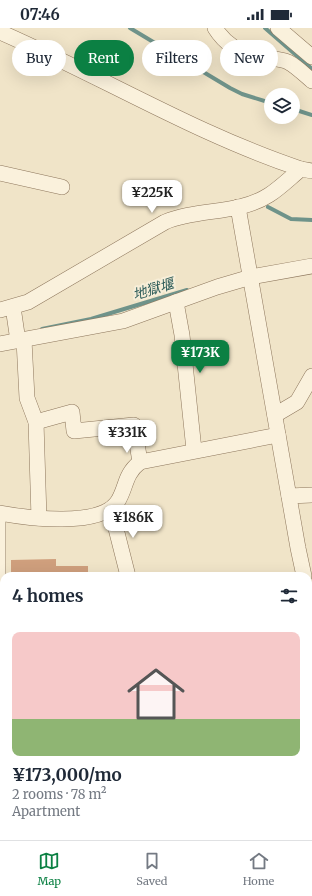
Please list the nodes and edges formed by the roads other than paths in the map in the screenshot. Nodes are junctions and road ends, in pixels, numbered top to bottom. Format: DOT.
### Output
graph roads {
  1 [pos="215,28"];
  2 [pos="278,28"];
  3 [pos="0,32"];
  4 [pos="312,57"];
  5 [pos="312,81"];
  6 [pos="306,170"];
  7 [pos="0,173"];
  8 [pos="62,187"];
  9 [pos="238,207"];
  10 [pos="312,266"];
  11 [pos="251,277"];
  12 [pos="176,302"];
  13 [pos="6,308"];
  14 [pos="21,341"];
  15 [pos="0,344"];
  16 [pos="312,376"];
  17 [pos="275,415"];
  18 [pos="36,422"];
  19 [pos="278,435"];
  20 [pos="194,450"];
  21 [pos="140,462"];
  22 [pos="312,495"];
  23 [pos="288,496"];
  24 [pos="112,509"];
  25 [pos="1,513"];
  26 [pos="39,518"];
  27 [pos="1,572"];
  28 [pos="127,572"];
  29 [pos="307,572"];
  1 -- 5 [label="street"];
  2 -- 4 [label="street"];
  3 -- 6 [label="street"];
  6 -- 9 [label="street"];
  7 -- 8 [label="street"];
  9 -- 11 [label="street"];
  9 -- 13 [label="street"];
  10 -- 11 [label="street"];
  11 -- 12 [label="street"];
  11 -- 17 [label="street"];
  12 -- 14 [label="street"];
  12 -- 20 [label="street"];
  13 -- 14 [label="street"];
  14 -- 15 [label="street"];
  14 -- 18 [label="street"];
  16 -- 17 [label="street"];
  17 -- 19 [label="street"];
  18 -- 21 [label="street"];
  18 -- 26 [label="street"];
  19 -- 20 [label="street"];
  19 -- 23 [label="street"];
  20 -- 21 [label="street"];
  21 -- 24 [label="street"];
  22 -- 23 [label="street"];
  23 -- 29 [label="street"];
  24 -- 26 [label="street"];
  24 -- 28 [label="street"];
  25 -- 26 [label="street"];
  25 -- 27 [label="lane"];
}
